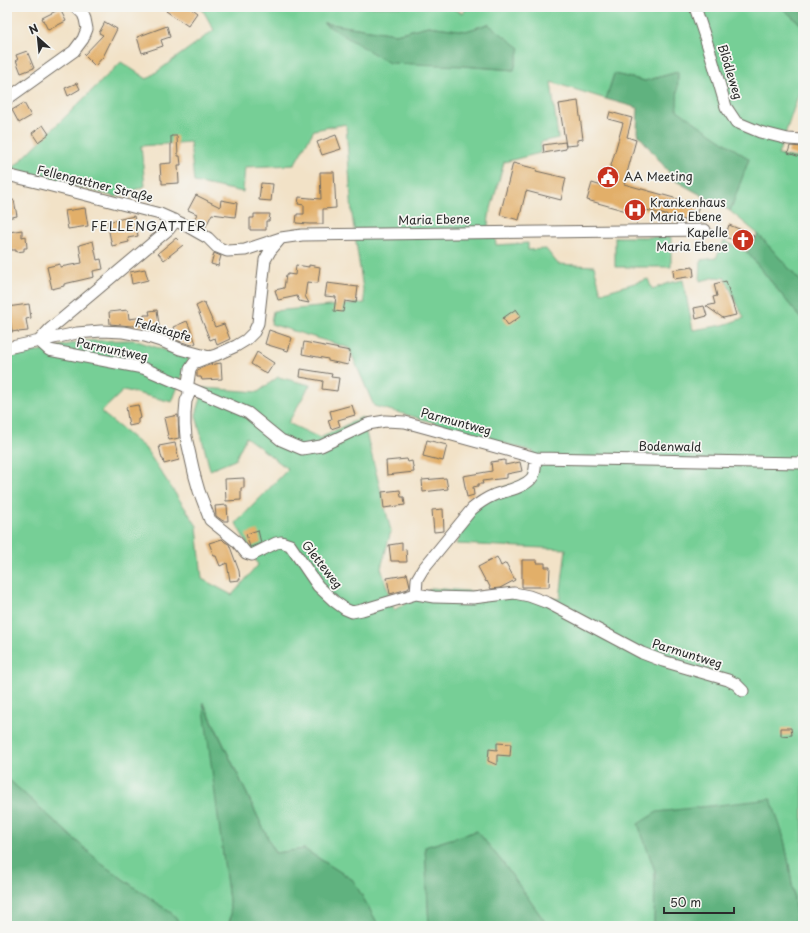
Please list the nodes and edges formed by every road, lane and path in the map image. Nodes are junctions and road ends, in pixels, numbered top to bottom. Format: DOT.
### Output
graph roads {
  1 [pos="76,7"];
  2 [pos="695,7"];
  3 [pos="7,99"];
  4 [pos="803,140"];
  5 [pos="7,176"];
  6 [pos="175,220"];
  7 [pos="705,230"];
  8 [pos="281,238"];
  9 [pos="39,341"];
  10 [pos="7,348"];
  11 [pos="209,356"];
  12 [pos="189,388"];
  13 [pos="536,458"];
  14 [pos="803,463"];
  15 [pos="416,594"];
  16 [pos="743,691"];
  1 -- 3 [label="street"];
  2 -- 4 [label="street, Blödleweg"];
  5 -- 6 [label="street, Fellengattner Straße"];
  6 -- 8 [label="street, Maria Ebene"];
  6 -- 9 [label="street"];
  7 -- 8 [label="street, Maria Ebene"];
  8 -- 11 [label="street"];
  9 -- 10 [label="street, Feldstapfe"];
  9 -- 11 [label="street, Feldstapfe"];
  9 -- 12 [label="street, Parmuntweg"];
  11 -- 12 [label="street"];
  12 -- 13 [label="street, Parmuntweg"];
  12 -- 15 [label="street, Gletteweg"];
  13 -- 14 [label="street, Bodenwald"];
  13 -- 15 [label="street"];
  15 -- 16 [label="street, Parmuntweg"];
}
